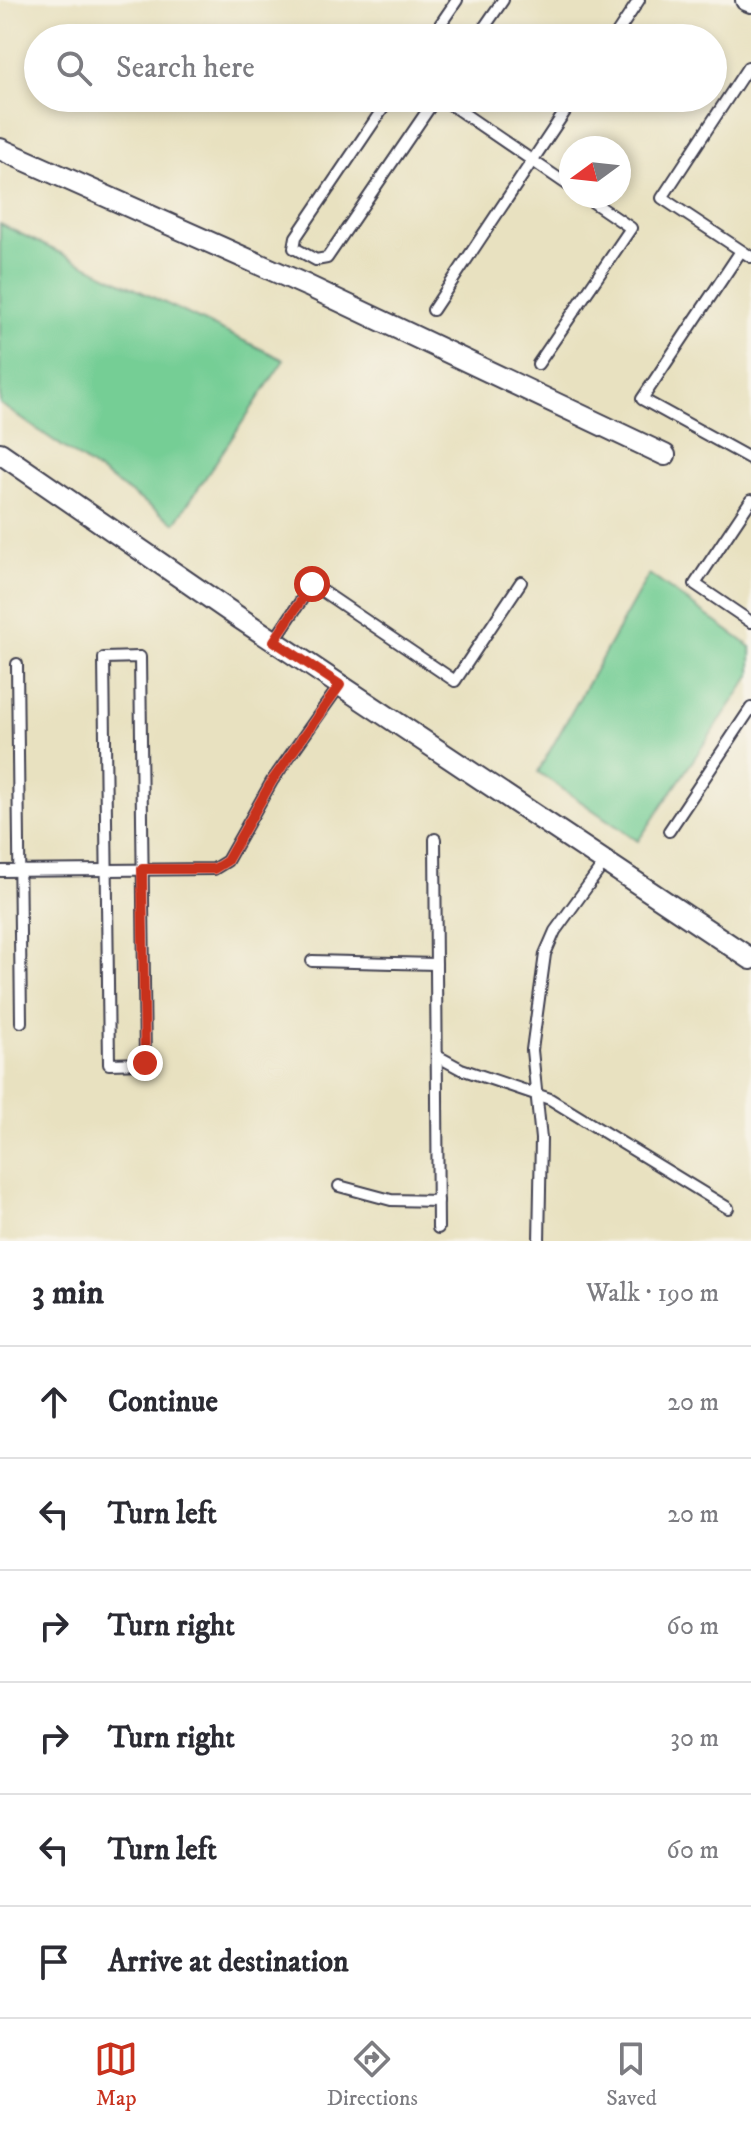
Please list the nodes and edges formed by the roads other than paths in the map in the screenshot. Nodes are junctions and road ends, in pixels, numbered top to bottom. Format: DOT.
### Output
graph roads {
  1 [pos="457,0"];
  2 [pos="503,0"];
  3 [pos="639,0"];
  4 [pos="441,24"];
  5 [pos="487,24"];
  6 [pos="623,24"];
  7 [pos="751,69"];
  8 [pos="727,99"];
  9 [pos="381,112"];
  10 [pos="429,112"];
  11 [pos="460,112"];
  12 [pos="565,112"];
  13 [pos="718,112"];
  14 [pos="0,149"];
  15 [pos="532,160"];
  16 [pos="559,179"];
  17 [pos="602,208"];
  18 [pos="746,254"];
  19 [pos="433,310"];
  20 [pos="538,364"];
  21 [pos="0,453"];
  22 [pos="665,455"];
  23 [pos="751,459"];
  24 [pos="751,500"];
  25 [pos="521,582"];
  26 [pos="751,622"];
  27 [pos="274,641"];
  28 [pos="17,664"];
  29 [pos="340,685"];
  30 [pos="751,708"];
  31 [pos="669,831"];
  32 [pos="435,839"];
  33 [pos="605,862"];
  34 [pos="142,869"];
  35 [pos="19,870"];
  36 [pos="107,870"];
  37 [pos="0,871"];
  38 [pos="751,959"];
  39 [pos="312,961"];
  40 [pos="436,964"];
  41 [pos="21,1022"];
  42 [pos="437,1056"];
  43 [pos="537,1095"];
  44 [pos="339,1186"];
  45 [pos="438,1201"];
  46 [pos="728,1208"];
  47 [pos="438,1228"];
  48 [pos="539,1241"];
  1 -- 4 [label="lane"];
  2 -- 5 [label="lane"];
  3 -- 6 [label="lane"];
  7 -- 8 [label="lane"];
  9 -- 10 [label="lane"];
  11 -- 15 [label="lane"];
  12 -- 15 [label="lane"];
  13 -- 18 [label="lane"];
  14 -- 22 [label="street"];
  15 -- 16 [label="lane"];
  15 -- 19 [label="lane"];
  17 -- 20 [label="lane"];
  18 -- 23 [label="lane"];
  21 -- 27 [label="street"];
  24 -- 26 [label="lane"];
  25 -- 27 [label="lane"];
  27 -- 29 [label="street"];
  28 -- 35 [label="lane"];
  29 -- 33 [label="street"];
  29 -- 34 [label="lane"];
  30 -- 31 [label="lane"];
  32 -- 40 [label="lane"];
  33 -- 38 [label="street"];
  33 -- 43 [label="lane"];
  34 -- 36 [label="lane"];
  34 -- 36 [label="lane"];
  34 -- 36 [label="lane"];
  35 -- 36 [label="lane"];
  35 -- 37 [label="lane"];
  35 -- 41 [label="lane"];
  39 -- 40 [label="lane"];
  40 -- 42 [label="lane"];
  42 -- 43 [label="lane"];
  42 -- 45 [label="lane"];
  43 -- 46 [label="lane"];
  43 -- 48 [label="lane"];
  44 -- 45 [label="lane"];
  45 -- 47 [label="lane"];
}
